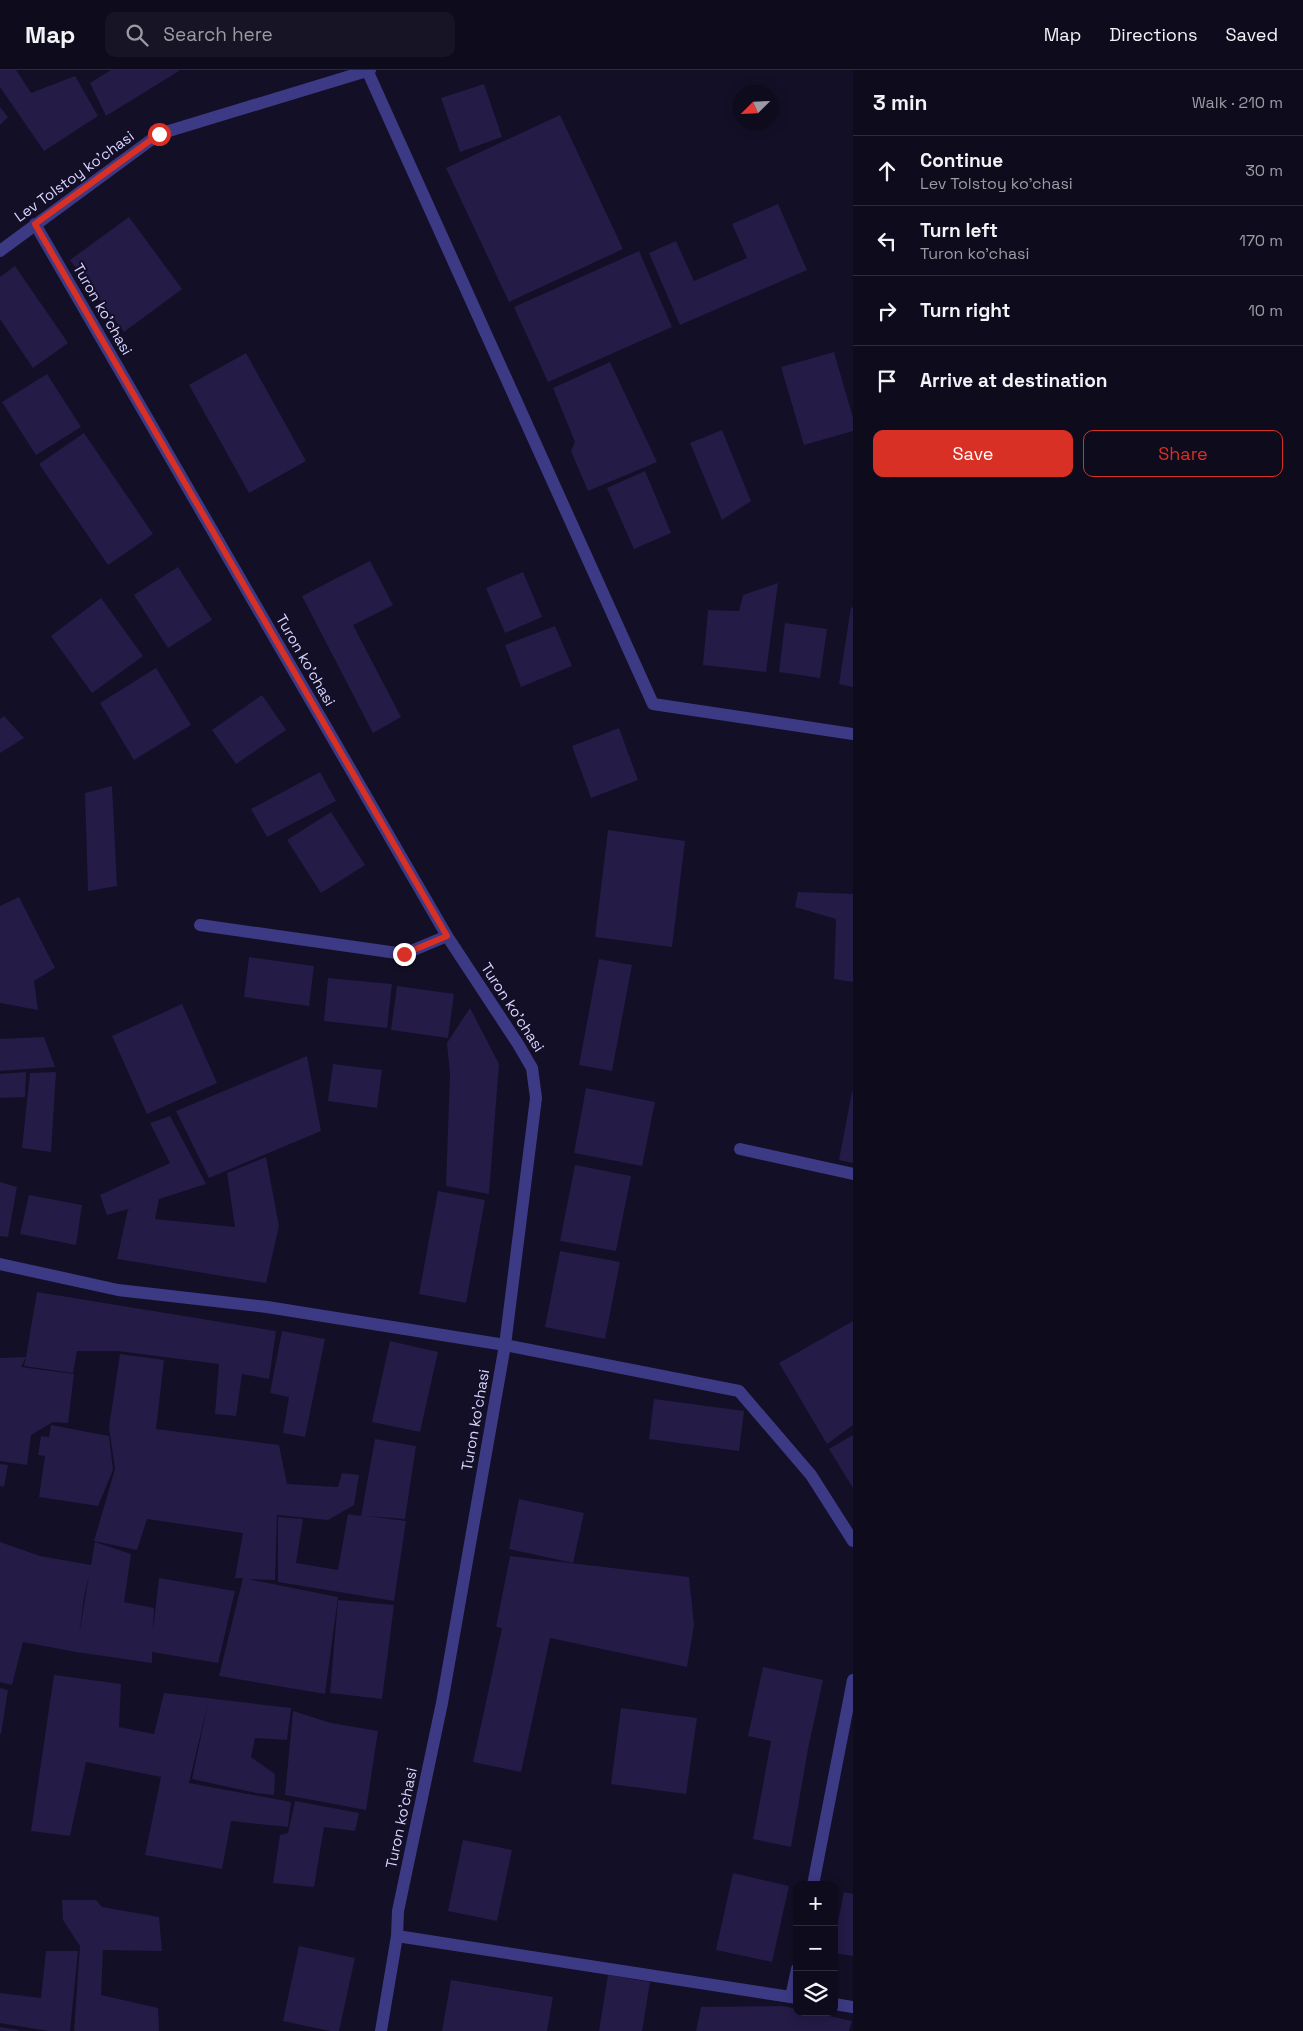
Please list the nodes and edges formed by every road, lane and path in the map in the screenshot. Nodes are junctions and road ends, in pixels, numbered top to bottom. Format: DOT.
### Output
graph roads {
  1 [pos="368,70"];
  2 [pos="35,224"];
  3 [pos="0,251"];
  4 [pos="853,734"];
  5 [pos="200,925"];
  6 [pos="447,936"];
  7 [pos="740,1149"];
  8 [pos="853,1174"];
  9 [pos="0,1264"];
  10 [pos="505,1345"];
  11 [pos="853,1540"];
  12 [pos="853,1680"];
  13 [pos="814,1881"];
  14 [pos="397,1936"];
  15 [pos="793,1997"];
  16 [pos="838,2005"];
  17 [pos="853,2007"];
  18 [pos="381,2031"];
  1 -- 2 [label="street, Lev Tolstoy ko'chasi"];
  1 -- 4 [label="street"];
  2 -- 3 [label="street, Lev Tolstoy ko'chasi"];
  2 -- 6 [label="street, Turon ko'chasi"];
  5 -- 6 [label="street"];
  6 -- 10 [label="street, Turon ko'chasi"];
  7 -- 8 [label="street"];
  9 -- 10 [label="street"];
  10 -- 11 [label="street"];
  10 -- 14 [label="street, Turon ko'chasi"];
  12 -- 13 [label="street"];
  14 -- 15 [label="street"];
  14 -- 18 [label="street, Turon ko'chasi"];
  16 -- 17 [label="street"];
}
